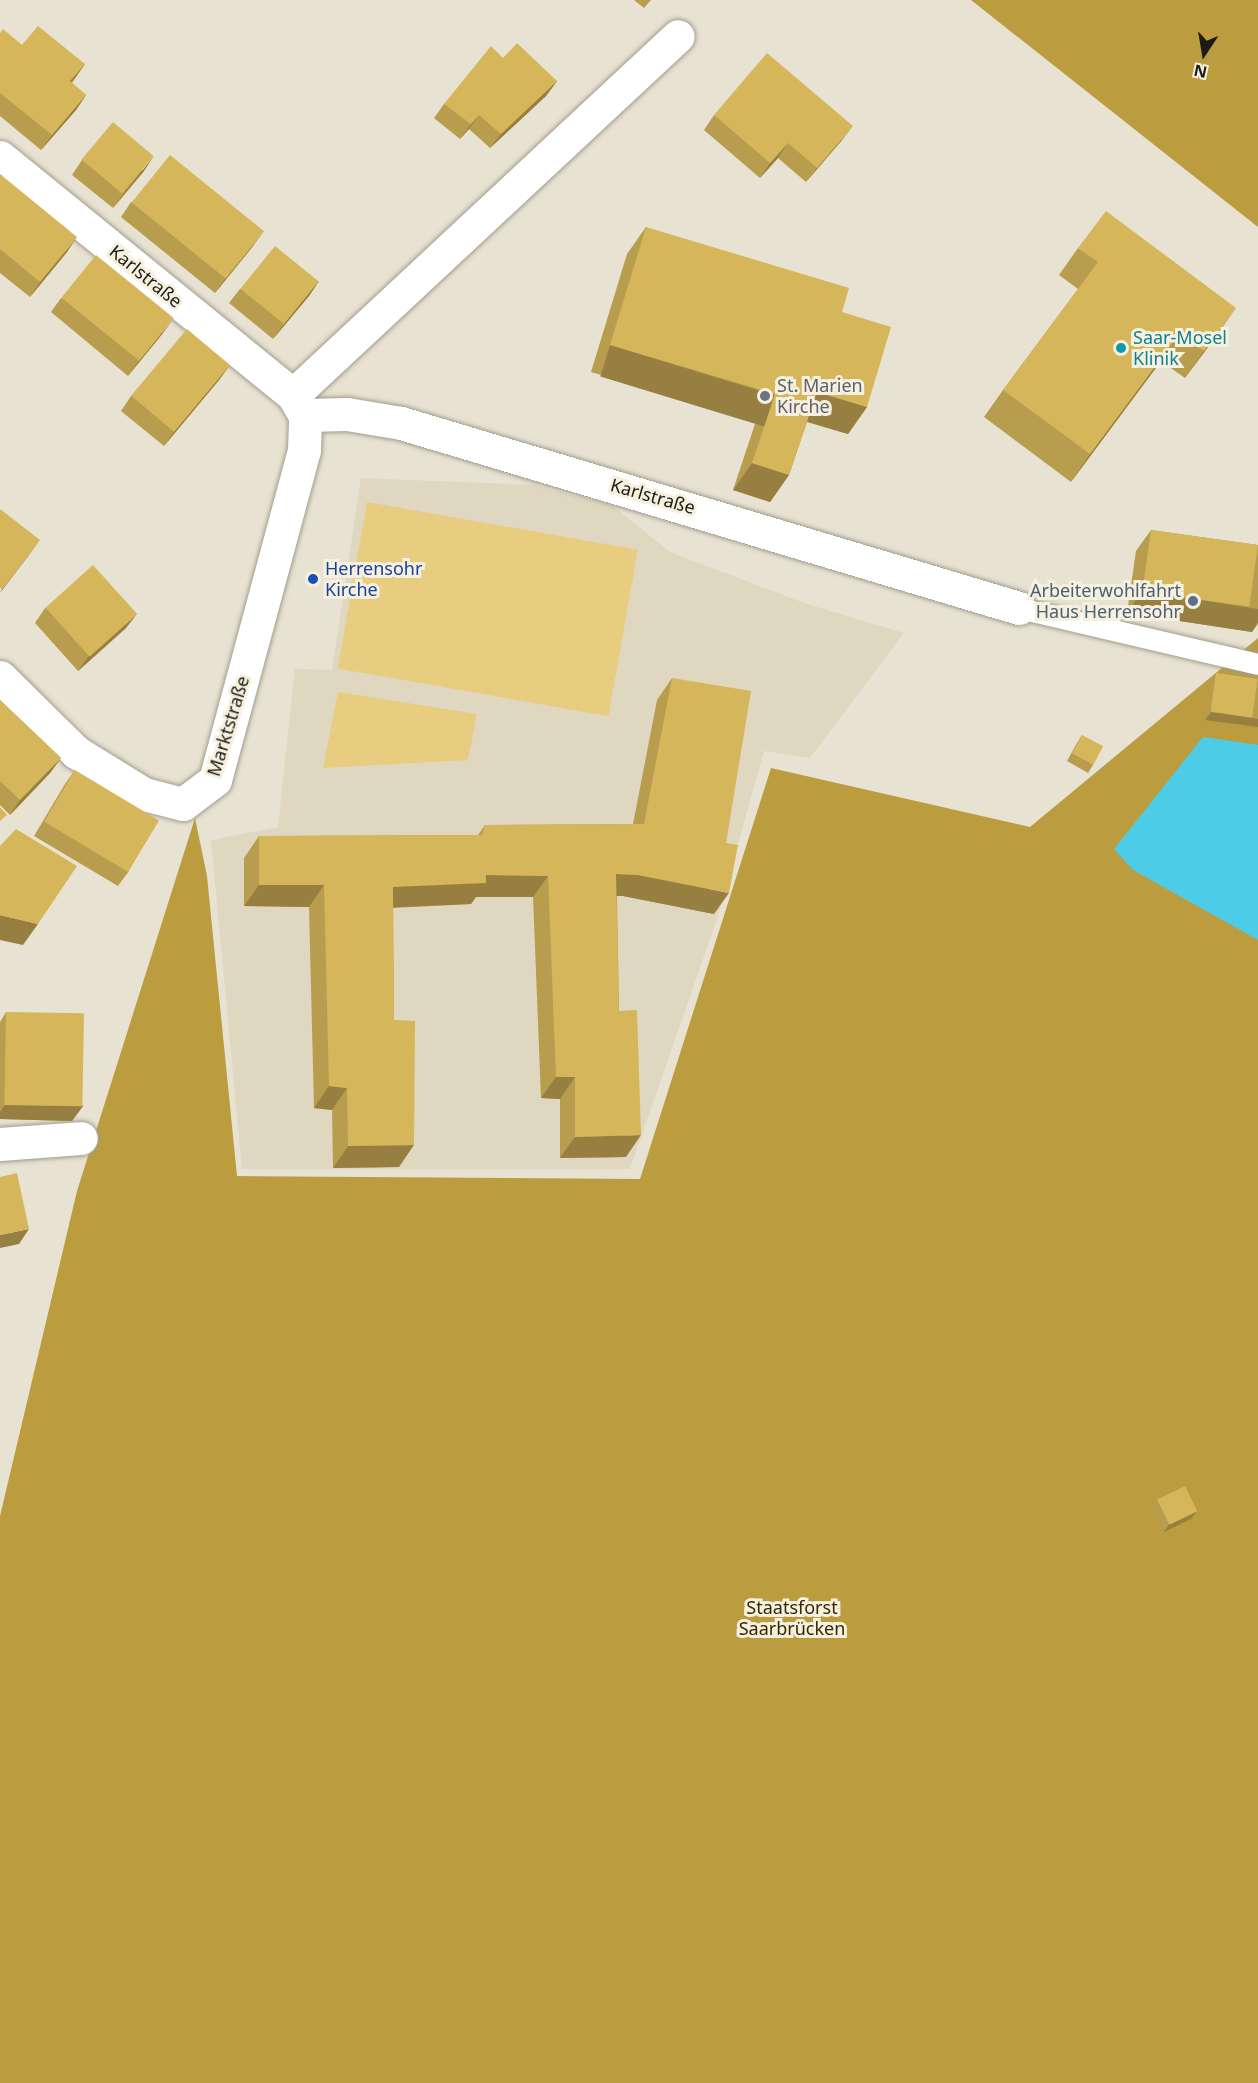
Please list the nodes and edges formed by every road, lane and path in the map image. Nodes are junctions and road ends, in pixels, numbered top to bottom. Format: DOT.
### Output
graph roads {
  1 [pos="678,36"];
  2 [pos="0,157"];
  3 [pos="299,405"];
  4 [pos="1019,608"];
  5 [pos="1258,664"];
  6 [pos="0,676"];
  7 [pos="81,1138"];
  8 [pos="0,1144"];
  1 -- 3 [label="street"];
  2 -- 3 [label="street, Karlstraße"];
  3 -- 4 [label="street, Karlstraße"];
  3 -- 6 [label="street, Marktstraße"];
  4 -- 5 [label="lane"];
  7 -- 8 [label="street"];
}
